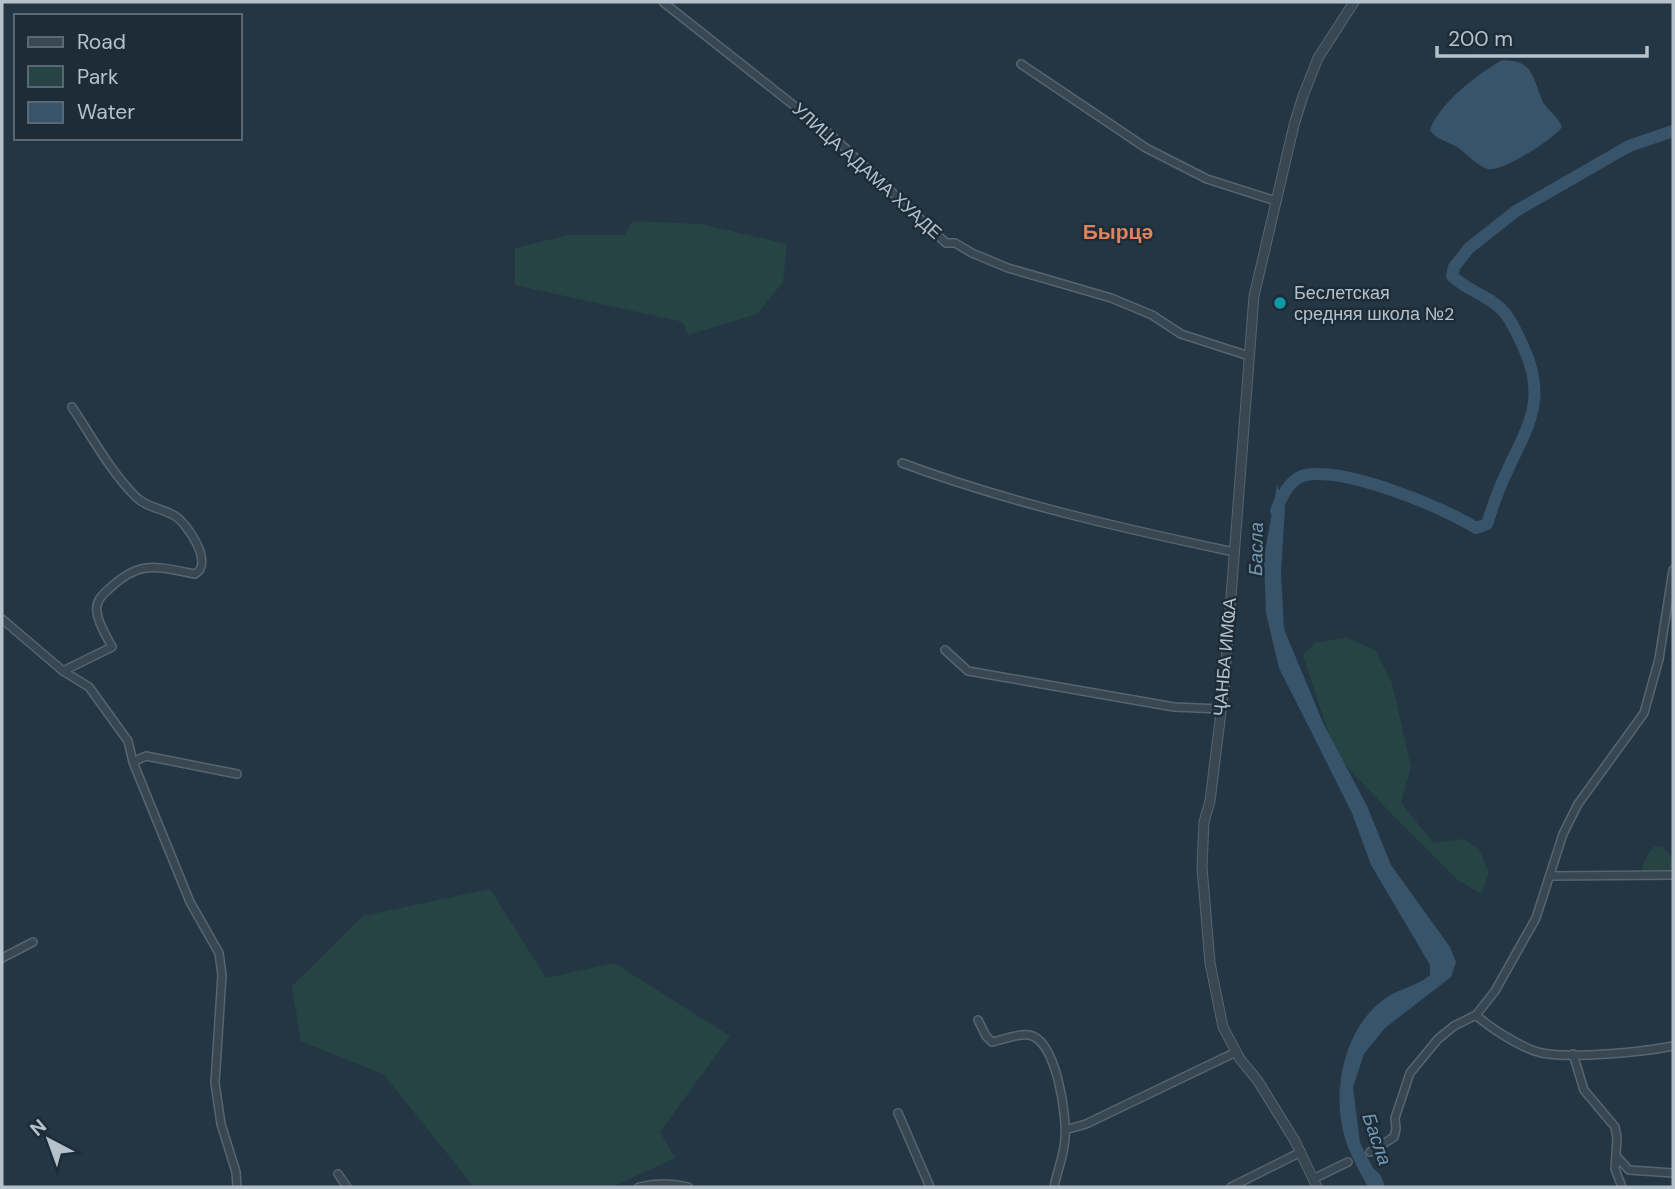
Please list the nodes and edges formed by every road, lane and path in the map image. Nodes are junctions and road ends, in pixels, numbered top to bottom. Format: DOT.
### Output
graph roads {
  1 [pos="663,2"];
  2 [pos="1354,2"];
  3 [pos="1021,64"];
  4 [pos="1276,201"];
  5 [pos="1249,356"];
  6 [pos="72,407"];
  7 [pos="902,463"];
  8 [pos="1234,552"];
  9 [pos="1673,570"];
  10 [pos="2,619"];
  11 [pos="945,650"];
  12 [pos="63,671"];
  13 [pos="1221,709"];
  14 [pos="133,762"];
  15 [pos="237,774"];
  16 [pos="1673,875"];
  17 [pos="1551,876"];
  18 [pos="33,942"];
  19 [pos="2,957"];
  20 [pos="1476,1015"];
  21 [pos="978,1020"];
  22 [pos="1673,1046"];
  23 [pos="1236,1052"];
  24 [pos="1573,1054"];
  25 [pos="898,1113"];
  26 [pos="1065,1130"];
  27 [pos="1301,1152"];
  28 [pos="1370,1152"];
  29 [pos="1616,1155"];
  30 [pos="1349,1162"];
  31 [pos="1673,1173"];
  32 [pos="338,1174"];
  33 [pos="1315,1183"];
  34 [pos="237,1187"];
  35 [pos="346,1187"];
  36 [pos="639,1187"];
  37 [pos="688,1187"];
  38 [pos="930,1187"];
  39 [pos="1054,1187"];
  40 [pos="1231,1187"];
  41 [pos="1622,1187"];
  1 -- 5 [label="street, УЛИЦА АДАМА ХУАДЕ"];
  2 -- 4 [label="street, ҶАНБА ИМҨА"];
  3 -- 4 [label="street"];
  4 -- 5 [label="street, ҶАНБА ИМҨА"];
  5 -- 8 [label="street, ҶАНБА ИМҨА"];
  6 -- 12 [label="street"];
  7 -- 8 [label="street"];
  8 -- 13 [label="street, ҶАНБА ИМҨА"];
  9 -- 17 [label="street"];
  10 -- 12 [label="street"];
  11 -- 13 [label="street"];
  12 -- 14 [label="street"];
  13 -- 23 [label="street, ҶАНБА ИМҨА"];
  14 -- 15 [label="street"];
  14 -- 34 [label="street"];
  16 -- 17 [label="street"];
  17 -- 20 [label="street"];
  18 -- 19 [label="street"];
  20 -- 24 [label="street"];
  20 -- 28 [label="street"];
  21 -- 26 [label="street"];
  22 -- 24 [label="street"];
  23 -- 26 [label="street"];
  23 -- 27 [label="street, ҶАНБА ИМҨА"];
  24 -- 29 [label="street"];
  25 -- 38 [label="street"];
  26 -- 39 [label="street"];
  27 -- 33 [label="street, ҶАНБА ИМҨА"];
  27 -- 40 [label="street"];
  29 -- 31 [label="street"];
  29 -- 41 [label="street"];
  30 -- 33 [label="street"];
  32 -- 35 [label="street"];
  36 -- 37 [label="street"];
}
